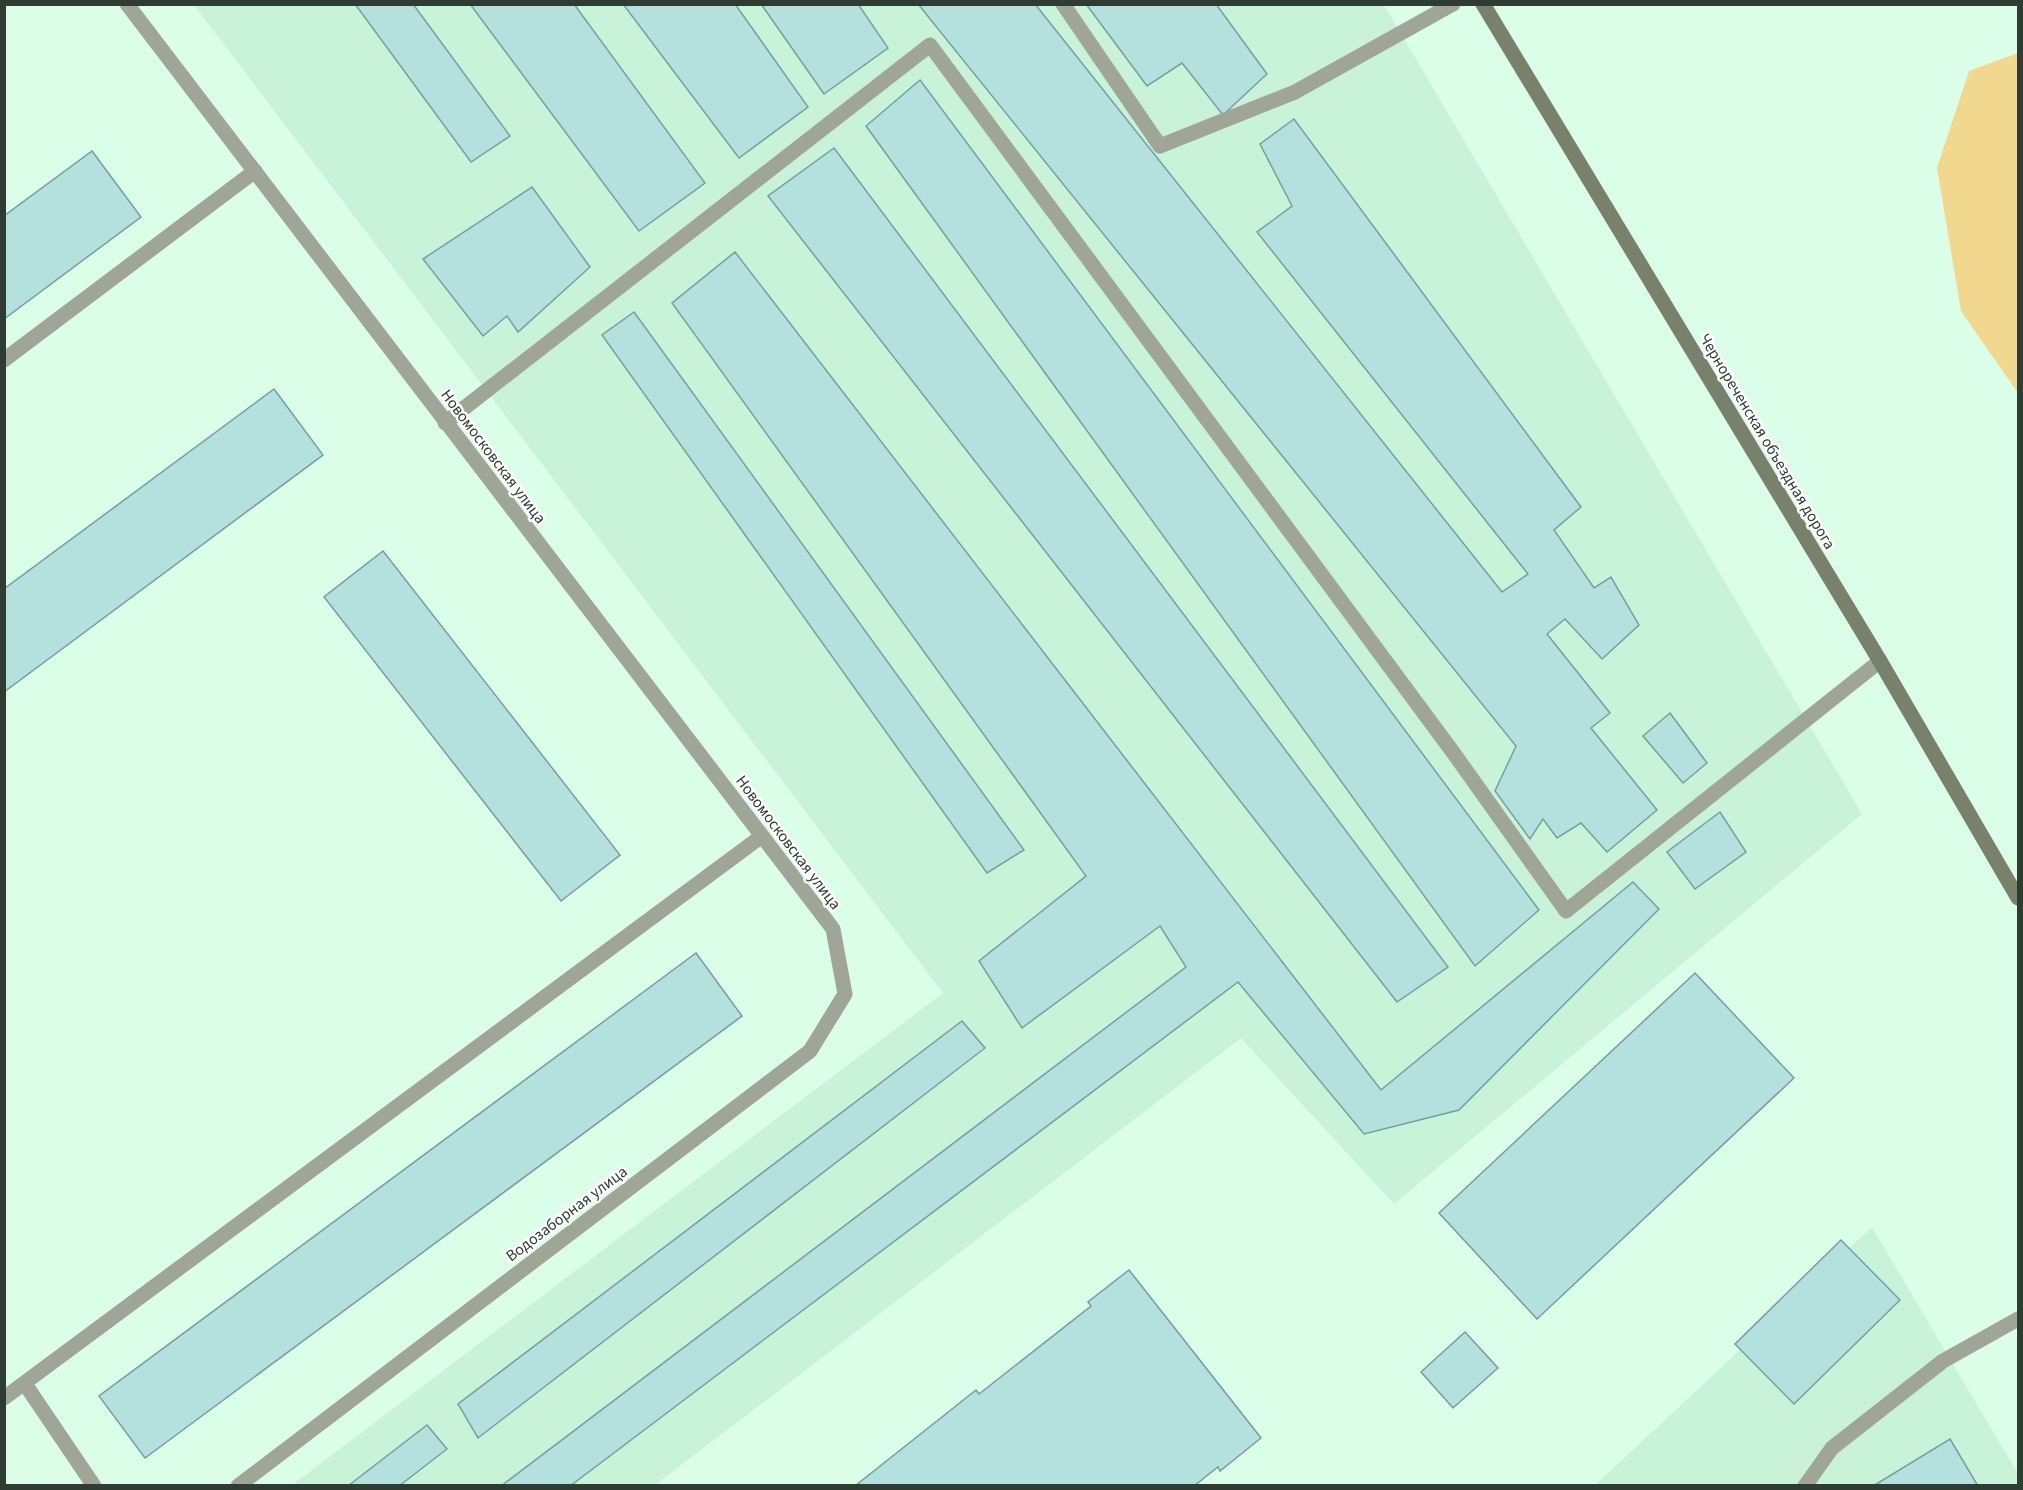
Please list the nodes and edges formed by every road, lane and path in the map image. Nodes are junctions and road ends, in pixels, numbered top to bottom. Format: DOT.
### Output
graph roads {
  1 [pos="128,4"];
  2 [pos="1063,4"];
  3 [pos="1453,4"];
  4 [pos="1483,4"];
  5 [pos="255,171"];
  6 [pos="4,360"];
  7 [pos="445,423"];
  8 [pos="1880,661"];
  9 [pos="762,836"];
  10 [pos="2019,898"];
  11 [pos="833,929"];
  12 [pos="2019,1319"];
  13 [pos="25,1384"];
  14 [pos="4,1398"];
  15 [pos="94,1485"];
  16 [pos="238,1485"];
  17 [pos="1805,1485"];
  1 -- 5 [label="street, Новомосковская улица"];
  2 -- 3 [label="street"];
  4 -- 8 [label="main road, Чернореченская объездная дорога"];
  5 -- 6 [label="street"];
  5 -- 7 [label="street, Новомосковская улица"];
  7 -- 8 [label="street"];
  7 -- 9 [label="street, Новомосковская улица"];
  8 -- 10 [label="main road, Чернореченская объездная дорога"];
  9 -- 11 [label="street, Новомосковская улица"];
  9 -- 13 [label="street"];
  11 -- 16 [label="street, Водозаборная улица"];
  12 -- 17 [label="street"];
  13 -- 14 [label="street"];
  13 -- 15 [label="street"];
}
